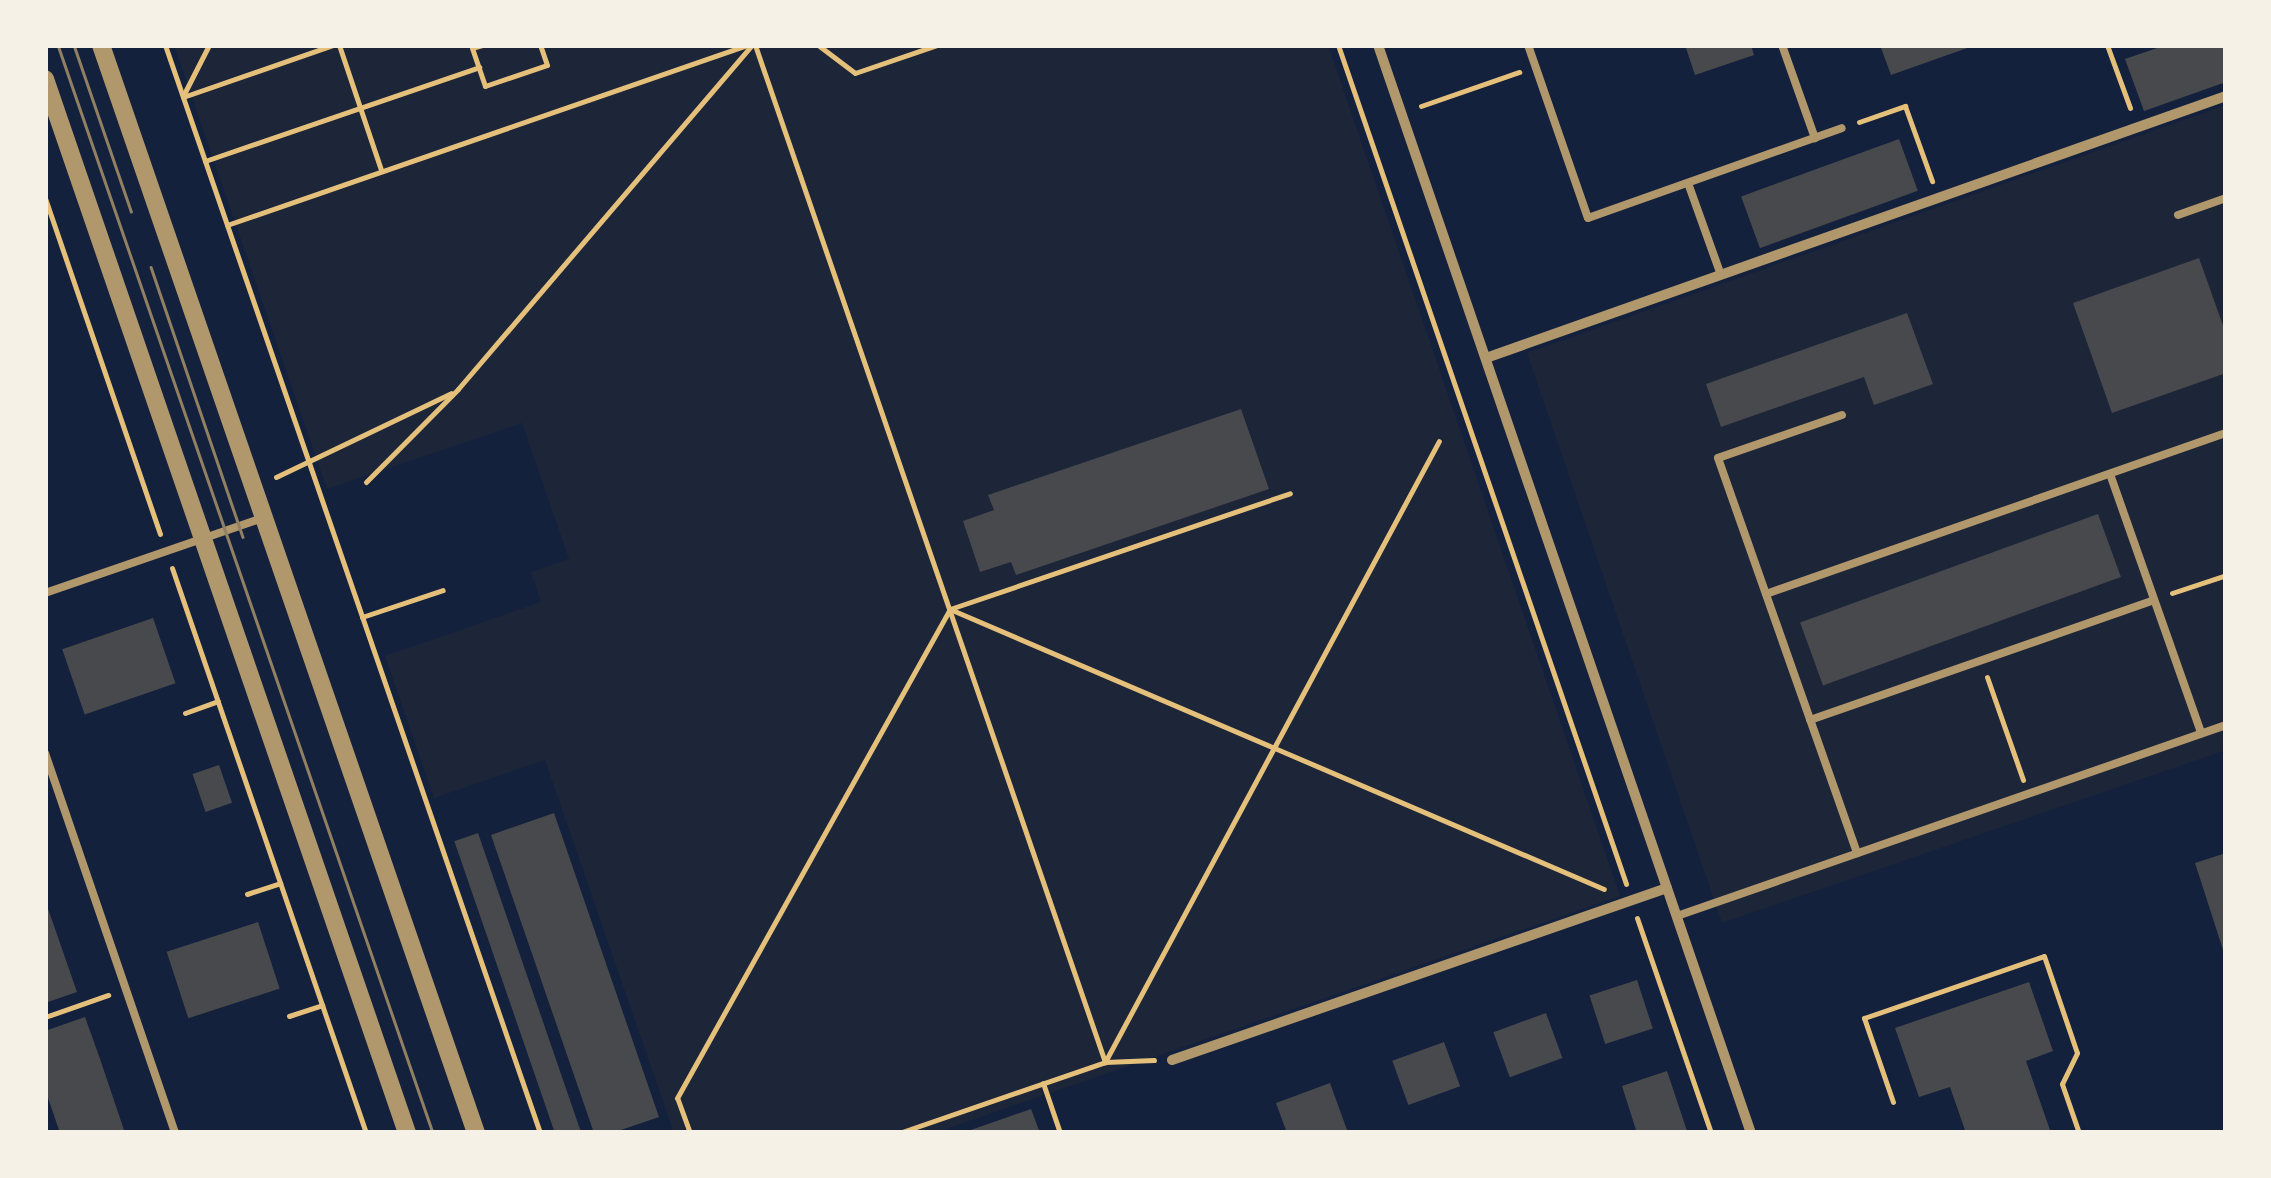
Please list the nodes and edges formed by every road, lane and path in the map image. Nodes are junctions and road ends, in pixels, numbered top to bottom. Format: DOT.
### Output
graph roads {
  1 [pos="102,45"];
  2 [pos="165,45"];
  3 [pos="209,45"];
  4 [pos="336,45"];
  5 [pos="482,45"];
  6 [pos="541,45"];
  7 [pos="751,45"];
  8 [pos="818,45"];
  9 [pos="938,45"];
  10 [pos="1338,45"];
  11 [pos="1378,45"];
  12 [pos="1528,45"];
  13 [pos="1782,45"];
  14 [pos="2107,45"];
  15 [pos="1536,66"];
  16 [pos="479,67"];
  17 [pos="45,79"];
  18 [pos="2226,96"];
  19 [pos="183,97"];
  20 [pos="1421,106"];
  21 [pos="360,108"];
  22 [pos="1842,128"];
  23 [pos="2136,128"];
  24 [pos="1815,138"];
  25 [pos="205,162"];
  26 [pos="382,171"];
  27 [pos="1688,182"];
  28 [pos="45,198"];
  29 [pos="1938,198"];
  30 [pos="2226,198"];
  31 [pos="2178,215"];
  32 [pos="227,225"];
  33 [pos="1721,275"];
  34 [pos="1486,358"];
  35 [pos="458,389"];
  36 [pos="1842,415"];
  37 [pos="2226,433"];
  38 [pos="1440,441"];
  39 [pos="310,466"];
  40 [pos="2110,474"];
  41 [pos="366,482"];
  42 [pos="1290,493"];
  43 [pos="264,517"];
  44 [pos="203,538"];
  45 [pos="166,551"];
  46 [pos="2226,574"];
  47 [pos="442,590"];
  48 [pos="45,593"];
  49 [pos="1766,594"];
  50 [pos="2154,600"];
  51 [pos="950,609"];
  52 [pos="362,618"];
  53 [pos="1981,660"];
  54 [pos="218,702"];
  55 [pos="185,712"];
  56 [pos="1810,720"];
  57 [pos="2226,725"];
  58 [pos="2201,734"];
  59 [pos="1274,748"];
  60 [pos="45,753"];
  61 [pos="2028,794"];
  62 [pos="1857,854"];
  63 [pos="280,883"];
  64 [pos="1667,888"];
  65 [pos="247,894"];
  66 [pos="1632,901"];
  67 [pos="1677,916"];
  68 [pos="126,989"];
  69 [pos="322,1005"];
  70 [pos="290,1016"];
  71 [pos="45,1017"];
  72 [pos="1172,1060"];
  73 [pos="1105,1062"];
  74 [pos="1043,1083"];
  75 [pos="1893,1102"];
  76 [pos="176,1133"];
  77 [pos="366,1133"];
  78 [pos="407,1133"];
  79 [pos="476,1133"];
  80 [pos="540,1133"];
  81 [pos="690,1133"];
  82 [pos="899,1133"];
  83 [pos="1060,1133"];
  84 [pos="1711,1133"];
  85 [pos="1751,1133"];
  86 [pos="2079,1133"];
  1 -- 43 [label="street"];
  2 -- 19 [label="path"];
  3 -- 19 [label="path"];
  4 -- 19 [label="path"];
  4 -- 21 [label="path"];
  5 -- 16 [label="path"];
  6 -- 16 [label="path"];
  7 -- 26 [label="path"];
  7 -- 35 [label="path"];
  7 -- 51 [label="path"];
  8 -- 9 [label="path"];
  10 -- 66 [label="path"];
  11 -- 34 [label="street"];
  12 -- 15 [label="lane"];
  13 -- 24 [label="lane"];
  14 -- 23 [label="path"];
  15 -- 20 [label="path"];
  15 -- 27 [label="lane"];
  16 -- 21 [label="path"];
  17 -- 44 [label="street"];
  18 -- 23 [label="street"];
  19 -- 25 [label="path"];
  21 -- 25 [label="path"];
  21 -- 26 [label="path"];
  22 -- 24 [label="lane"];
  22 -- 29 [label="path"];
  23 -- 29 [label="street"];
  24 -- 27 [label="lane"];
  25 -- 32 [label="path"];
  26 -- 32 [label="path"];
  27 -- 33 [label="lane"];
  28 -- 45 [label="path"];
  29 -- 33 [label="street"];
  30 -- 31 [label="lane"];
  32 -- 39 [label="path"];
  33 -- 34 [label="street"];
  34 -- 64 [label="street"];
  35 -- 39 [label="path"];
  35 -- 41 [label="path"];
  36 -- 49 [label="lane"];
  37 -- 40 [label="lane"];
  38 -- 59 [label="path"];
  39 -- 52 [label="path"];
  40 -- 49 [label="lane"];
  40 -- 50 [label="lane"];
  42 -- 51 [label="path"];
  43 -- 44 [label="lane"];
  43 -- 79 [label="street"];
  44 -- 45 [label="lane"];
  44 -- 78 [label="street"];
  45 -- 48 [label="lane"];
  45 -- 54 [label="path"];
  46 -- 50 [label="path"];
  47 -- 52 [label="path"];
  49 -- 56 [label="lane"];
  50 -- 53 [label="lane"];
  50 -- 58 [label="lane"];
  51 -- 59 [label="path"];
  51 -- 73 [label="path"];
  51 -- 81 [label="path"];
  52 -- 80 [label="path"];
  53 -- 56 [label="lane"];
  53 -- 61 [label="path"];
  54 -- 55 [label="path"];
  54 -- 63 [label="path"];
  56 -- 62 [label="lane"];
  57 -- 58 [label="lane"];
  58 -- 61 [label="lane"];
  59 -- 66 [label="path"];
  59 -- 73 [label="path"];
  60 -- 68 [label="lane"];
  61 -- 62 [label="lane"];
  62 -- 67 [label="lane"];
  63 -- 65 [label="path"];
  63 -- 69 [label="path"];
  64 -- 66 [label="street"];
  64 -- 67 [label="street"];
  66 -- 72 [label="street"];
  66 -- 84 [label="path"];
  67 -- 85 [label="street"];
  68 -- 71 [label="path"];
  68 -- 76 [label="lane"];
  69 -- 70 [label="path"];
  69 -- 77 [label="path"];
  72 -- 73 [label="path"];
  73 -- 74 [label="path"];
  74 -- 82 [label="path"];
  74 -- 83 [label="path"];
  75 -- 86 [label="path"];
}
